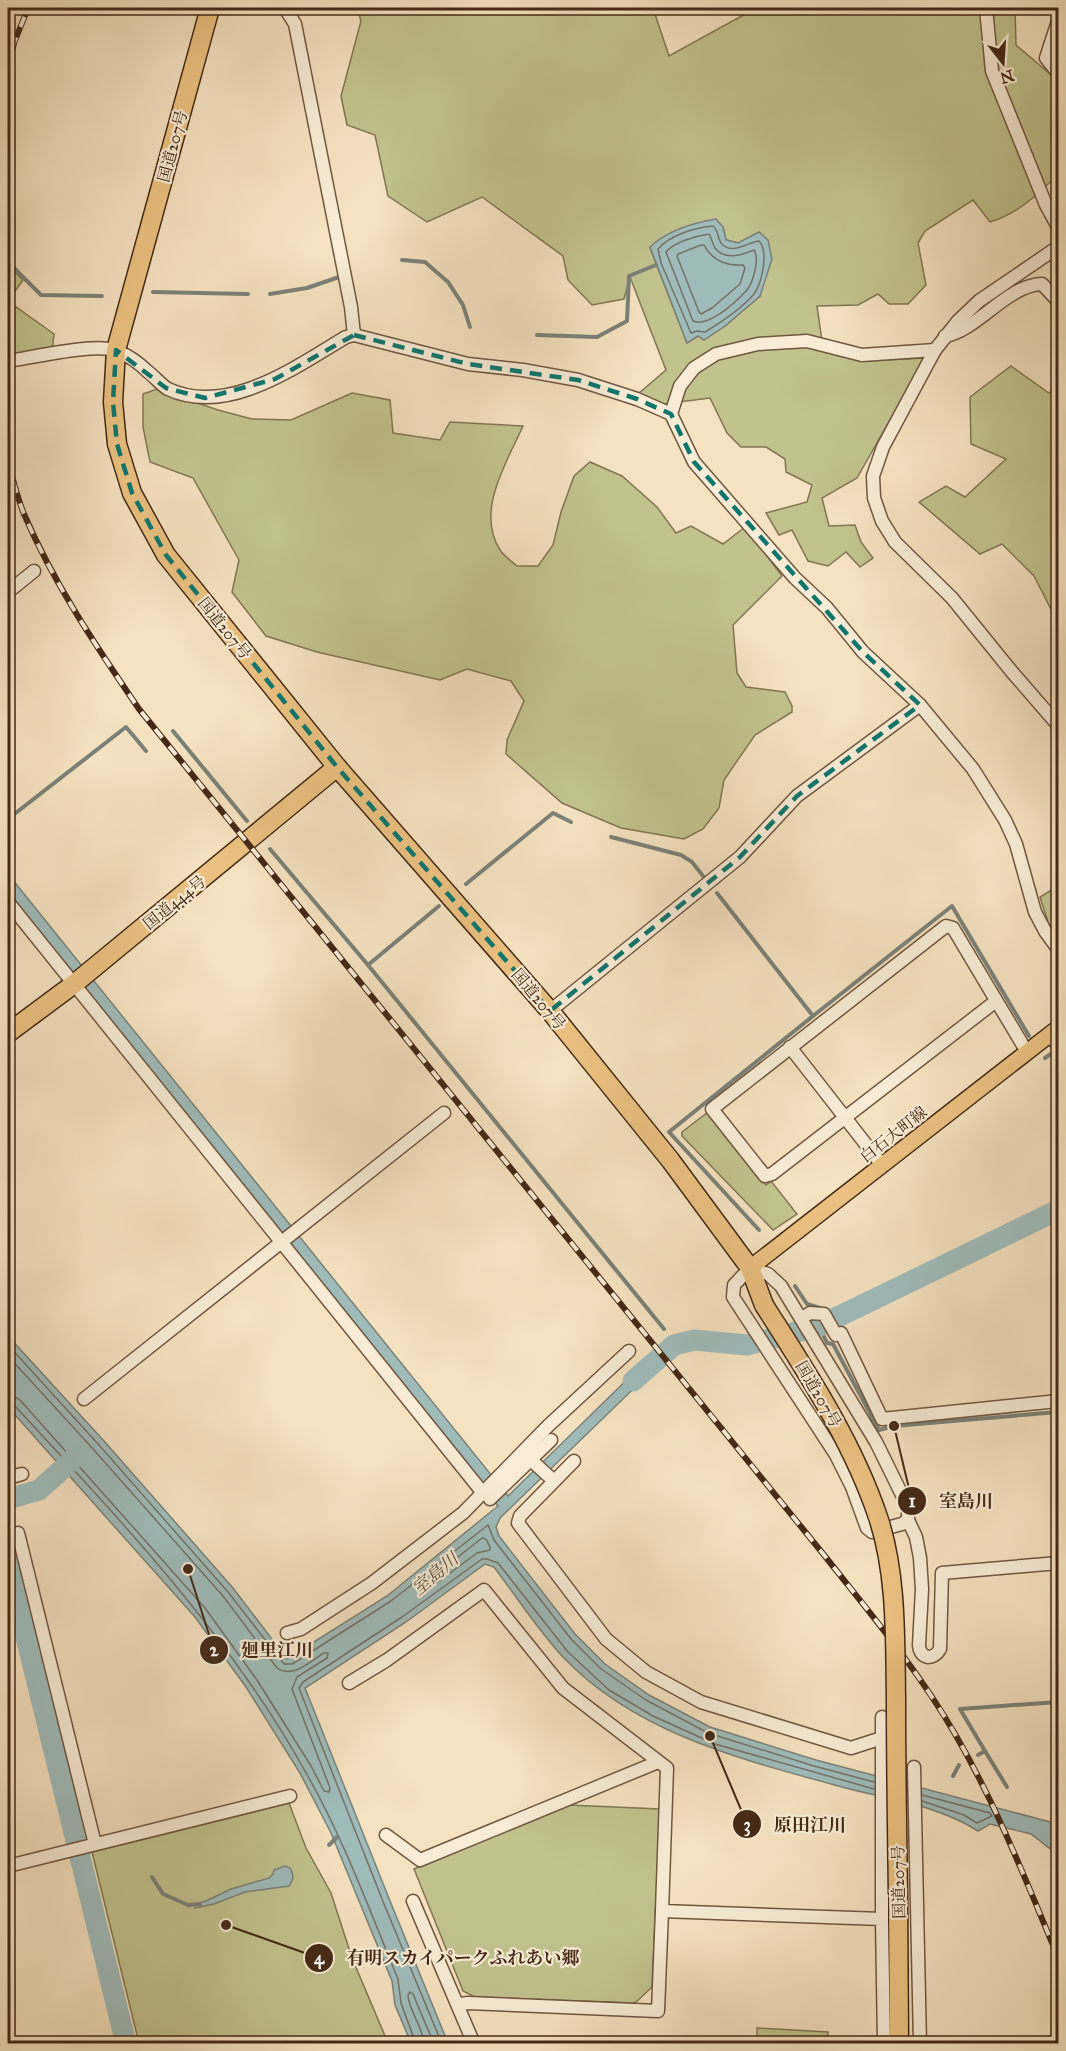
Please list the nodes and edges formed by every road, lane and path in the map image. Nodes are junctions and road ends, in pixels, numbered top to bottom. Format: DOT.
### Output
graph roads {
  1 [pos="210,8"];
  2 [pos="285,8"];
  3 [pos="986,8"];
  4 [pos="1059,21"];
  5 [pos="1059,73"];
  6 [pos="1059,227"];
  7 [pos="1059,247"];
  8 [pos="1059,302"];
  9 [pos="354,335"];
  10 [pos="945,336"];
  11 [pos="116,350"];
  12 [pos="935,350"];
  13 [pos="8,362"];
  14 [pos="671,414"];
  15 [pos="34,572"];
  16 [pos="8,592"];
  17 [pos="920,705"];
  18 [pos="1059,725"];
  19 [pos="337,767"];
  20 [pos="8,902"];
  21 [pos="1059,949"];
  22 [pos="74,984"];
  23 [pos="996,1001"];
  24 [pos="550,1011"];
  25 [pos="8,1033"];
  26 [pos="1056,1038"];
  27 [pos="790,1047"];
  28 [pos="1028,1052"];
  29 [pos="444,1113"];
  30 [pos="845,1118"];
  31 [pos="882,1165"];
  32 [pos="281,1242"];
  33 [pos="750,1268"];
  34 [pos="802,1318"];
  35 [pos="629,1351"];
  36 [pos="84,1399"];
  37 [pos="1059,1401"];
  38 [pos="551,1440"];
  39 [pos="531,1460"];
  40 [pos="574,1461"];
  41 [pos="22,1474"];
  42 [pos="8,1478"];
  43 [pos="554,1481"];
  44 [pos="500,1482"];
  45 [pos="487,1496"];
  46 [pos="908,1520"];
  47 [pos="18,1533"];
  48 [pos="1059,1563"];
  49 [pos="287,1633"];
  50 [pos="349,1683"];
  51 [pos="882,1717"];
  52 [pos="882,1738"];
  53 [pos="658,1762"];
  54 [pos="914,1767"];
  55 [pos="290,1796"];
  56 [pos="386,1835"];
  57 [pos="83,1847"];
  58 [pos="8,1866"];
  59 [pos="413,1901"];
  60 [pos="662,1911"];
  61 [pos="882,1919"];
  62 [pos="458,2004"];
  63 [pos="474,2043"];
  64 [pos="884,2043"];
  65 [pos="899,2043"];
  66 [pos="920,2043"];
  1 -- 11 [label="highway, 国道207号"];
  2 -- 9 [label="street"];
  3 -- 6 [label="street"];
  4 -- 5 [label="street"];
  7 -- 10 [label="street"];
  8 -- 10 [label="street"];
  9 -- 11 [label="street"];
  9 -- 14 [label="street"];
  10 -- 12 [label="street"];
  11 -- 13 [label="street"];
  11 -- 19 [label="highway, 国道207号"];
  12 -- 14 [label="street"];
  12 -- 18 [label="street"];
  14 -- 17 [label="street"];
  15 -- 16 [label="street"];
  17 -- 21 [label="street"];
  17 -- 24 [label="street"];
  19 -- 22 [label="highway, 国道444号"];
  19 -- 24 [label="highway, 国道207号"];
  20 -- 22 [label="street"];
  22 -- 25 [label="highway, 国道444号"];
  22 -- 32 [label="street"];
  23 -- 27 [label="street"];
  23 -- 28 [label="street"];
  23 -- 30 [label="street"];
  24 -- 33 [label="highway, 国道207号"];
  26 -- 28 [label="main road, 白石大町線"];
  27 -- 30 [label="street"];
  27 -- 30 [label="street"];
  28 -- 31 [label="main road, 白石大町線"];
  29 -- 32 [label="street"];
  30 -- 31 [label="street"];
  31 -- 33 [label="main road, 白石大町線"];
  32 -- 36 [label="street"];
  32 -- 45 [label="street"];
  33 -- 34 [label="street"];
  33 -- 46 [label="street"];
  33 -- 65 [label="highway, 国道207号, bridge"];
  34 -- 37 [label="street"];
  34 -- 46 [label="street"];
  35 -- 44 [label="street"];
  38 -- 39 [label="street"];
  39 -- 43 [label="street"];
  39 -- 44 [label="street"];
  40 -- 43 [label="street"];
  41 -- 42 [label="street"];
  43 -- 52 [label="street"];
  44 -- 45 [label="street"];
  45 -- 49 [label="street"];
  46 -- 48 [label="street"];
  47 -- 57 [label="street"];
  50 -- 53 [label="street"];
  51 -- 52 [label="street"];
  52 -- 61 [label="street"];
  53 -- 56 [label="street"];
  53 -- 60 [label="street"];
  54 -- 66 [label="street"];
  55 -- 57 [label="street"];
  57 -- 58 [label="street"];
  59 -- 62 [label="street"];
  60 -- 61 [label="street"];
  60 -- 62 [label="street"];
  61 -- 64 [label="street"];
  62 -- 63 [label="street"];
}
